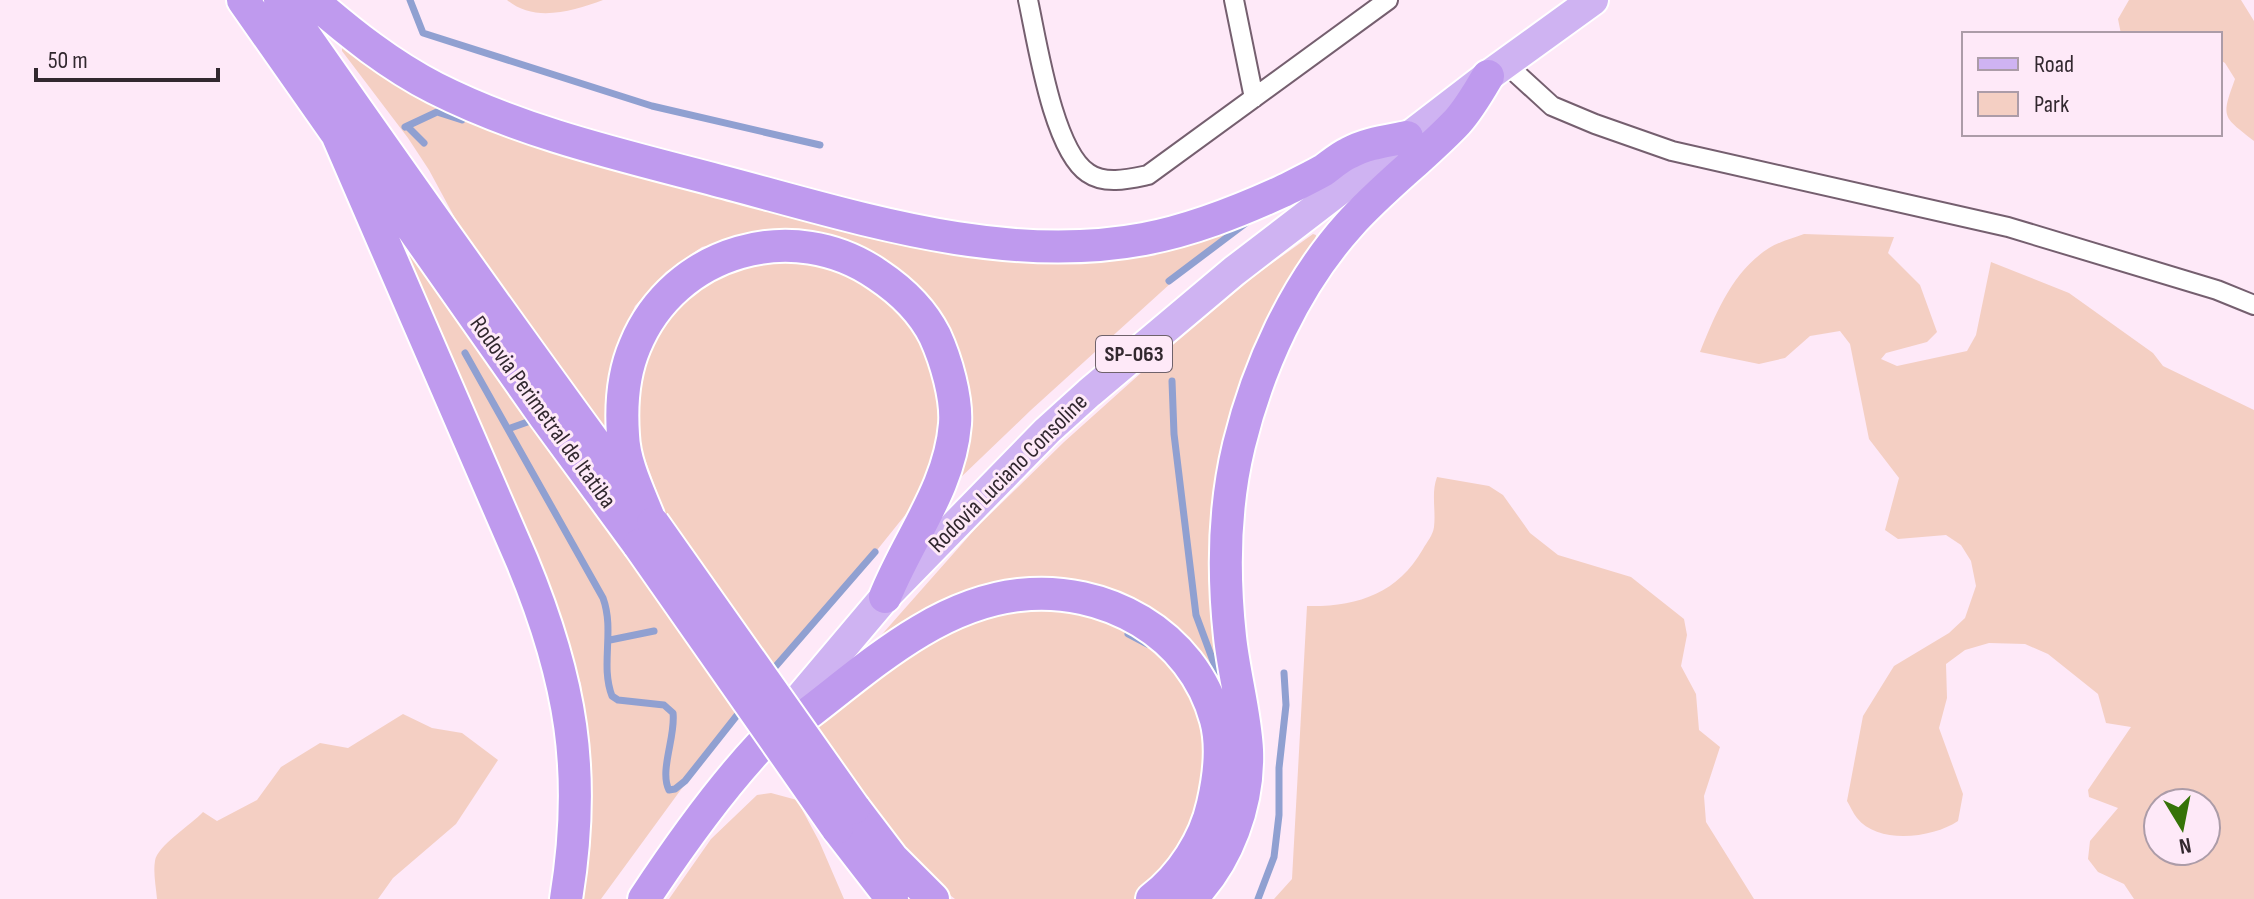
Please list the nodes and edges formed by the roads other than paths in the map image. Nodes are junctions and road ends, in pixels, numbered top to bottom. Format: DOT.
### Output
graph roads {
  1 [pos="243,0"];
  2 [pos="280,0"];
  3 [pos="312,0"];
  4 [pos="1028,0"];
  5 [pos="1234,0"];
  6 [pos="1388,0"];
  7 [pos="1593,0"];
  8 [pos="1497,70"];
  9 [pos="1254,98"];
  10 [pos="337,134"];
  11 [pos="1407,137"];
  12 [pos="2254,305"];
  13 [pos="647,528"];
  14 [pos="885,597"];
  15 [pos="763,742"];
  16 [pos="846,818"];
  17 [pos="566,899"];
  18 [pos="644,899"];
  19 [pos="892,899"];
  20 [pos="933,899"];
  21 [pos="1152,899"];
  22 [pos="1190,899"];
  1 -- 10 [label="highway, Rodovia Perimetral de Itatiba"];
  2 -- 13 [label="highway, Rodovia Perimetral de Itatiba"];
  3 -- 11 [label="highway"];
  4 -- 9 [label="street"];
  5 -- 9 [label="street"];
  6 -- 9 [label="street"];
  7 -- 8 [label="main road, Rodovia Luciano Consoline / SP-063"];
  8 -- 11 [label="main road, Rodovia Luciano Consoline / SP-063"];
  8 -- 12 [label="street"];
  8 -- 22 [label="highway"];
  10 -- 13 [label="highway, Rodovia Perimetral de Itatiba"];
  10 -- 17 [label="highway"];
  11 -- 14 [label="main road, Rodovia Luciano Consoline / SP-063"];
  13 -- 14 [label="highway"];
  13 -- 16 [label="highway, Rodovia Perimetral de Itatiba, bridge"];
  14 -- 15 [label="main road, Rodovia Luciano Consoline / SP-063"];
  15 -- 18 [label="highway, Rodovia Luciano Consoline / SP-063"];
  15 -- 21 [label="highway"];
  16 -- 19 [label="highway"];
  16 -- 20 [label="highway"];
}
